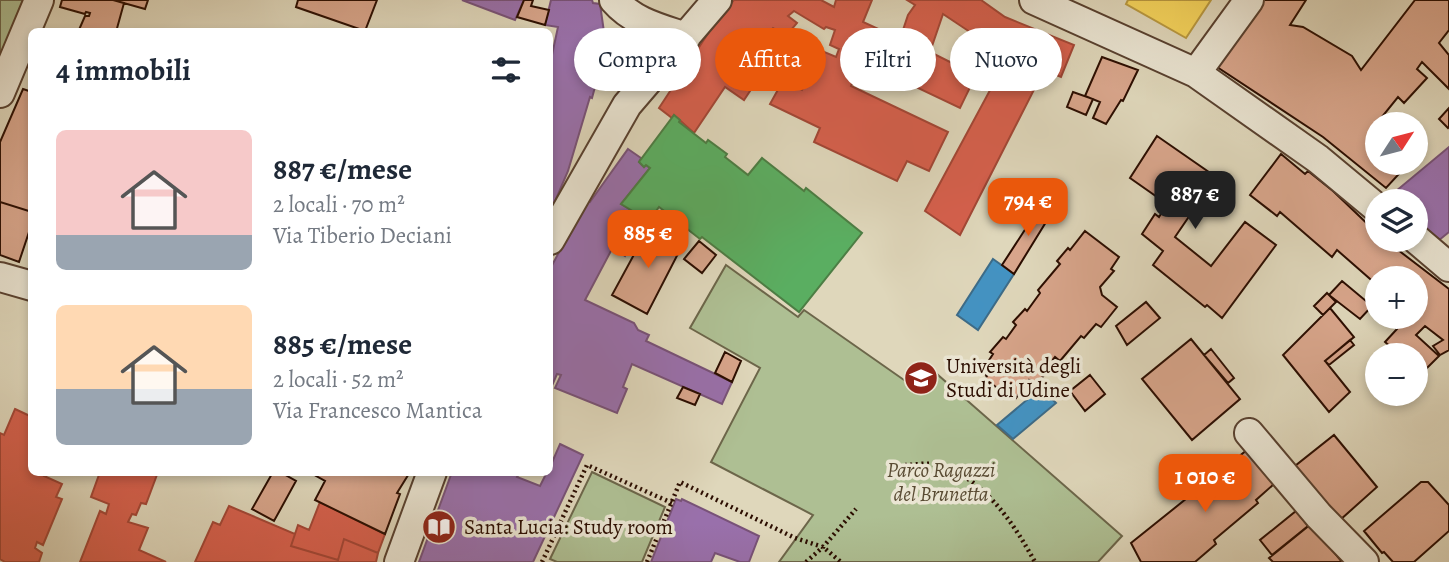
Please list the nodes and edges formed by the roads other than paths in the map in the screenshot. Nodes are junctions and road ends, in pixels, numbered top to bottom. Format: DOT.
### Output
graph roads {
  1 [pos="39,0"];
  2 [pos="614,0"];
  3 [pos="717,0"];
  4 [pos="1034,0"];
  5 [pos="1249,0"];
  6 [pos="659,28"];
  7 [pos="694,28"];
  8 [pos="1196,73"];
  9 [pos="639,91"];
  10 [pos="0,93"];
  11 [pos="1365,198"];
  12 [pos="553,235"];
  13 [pos="1428,248"];
  14 [pos="1447,263"];
  15 [pos="0,277"];
  16 [pos="28,285"];
  17 [pos="1249,433"];
  18 [pos="431,476"];
  19 [pos="399,562"];
  20 [pos="1364,562"];
  1 -- 10 [label="street"];
  2 -- 6 [label="street"];
  3 -- 7 [label="street"];
  4 -- 8 [label="street"];
  5 -- 8 [label="street"];
  8 -- 11 [label="street"];
  9 -- 12 [label="street"];
  13 -- 14 [label="street"];
  15 -- 16 [label="street"];
  17 -- 20 [label="street"];
  18 -- 19 [label="street"];
}
